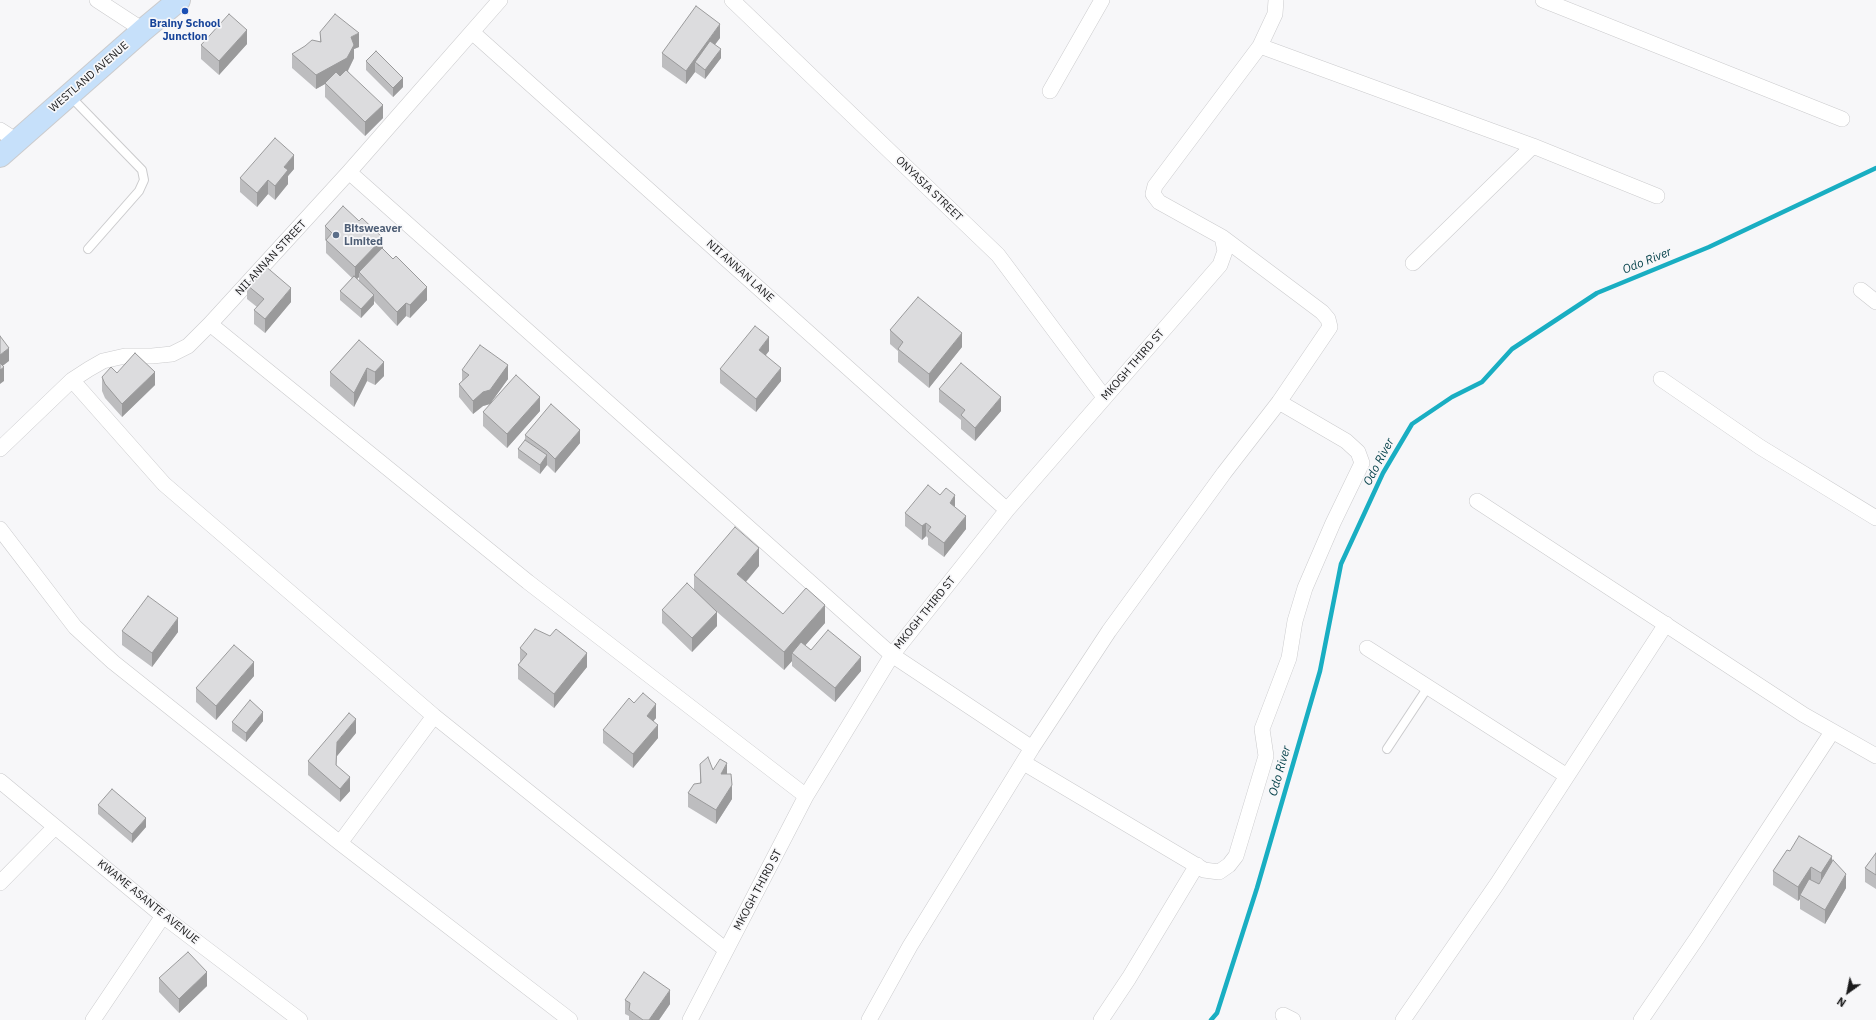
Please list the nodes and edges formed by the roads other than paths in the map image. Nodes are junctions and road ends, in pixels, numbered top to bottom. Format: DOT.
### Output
graph roads {
  1 [pos="98,0"];
  2 [pos="179,0"];
  3 [pos="500,0"];
  4 [pos="732,0"];
  5 [pos="1102,0"];
  6 [pos="1276,0"];
  7 [pos="1543,0"];
  8 [pos="143,30"];
  9 [pos="472,32"];
  10 [pos="1260,46"];
  11 [pos="1050,92"];
  12 [pos="69,95"];
  13 [pos="1842,119"];
  14 [pos="8,135"];
  15 [pos="1533,146"];
  16 [pos="0,156"];
  17 [pos="349,172"];
  18 [pos="1657,196"];
  19 [pos="1224,244"];
  20 [pos="88,249"];
  21 [pos="1413,263"];
  22 [pos="1861,290"];
  23 [pos="1876,302"];
  24 [pos="210,324"];
  25 [pos="1661,379"];
  26 [pos="72,380"];
  27 [pos="1104,397"];
  28 [pos="1279,402"];
  29 [pos="0,449"];
  30 [pos="1477,501"];
  31 [pos="1007,510"];
  32 [pos="1876,518"];
  33 [pos="0,529"];
  34 [pos="1666,624"];
  35 [pos="1367,648"];
  36 [pos="892,655"];
  37 [pos="1428,687"];
  38 [pos="434,716"];
  39 [pos="1832,732"];
  40 [pos="1032,748"];
  41 [pos="1387,749"];
  42 [pos="1876,756"];
  43 [pos="1024,763"];
  44 [pos="1568,776"];
  45 [pos="0,781"];
  46 [pos="806,796"];
  47 [pos="55,827"];
  48 [pos="340,843"];
  49 [pos="1197,865"];
  50 [pos="0,883"];
  51 [pos="164,916"];
  52 [pos="726,950"];
  53 [pos="293,1018"];
  54 [pos="93,1020"];
  55 [pos="570,1020"];
  56 [pos="690,1020"];
  57 [pos="869,1020"];
  58 [pos="1101,1020"];
  59 [pos="1403,1020"];
  60 [pos="1641,1020"];
  1 -- 8 [label="street"];
  2 -- 8 [label="street, WESTLAND AVENUE"];
  3 -- 9 [label="street, NII ANNAN STREET"];
  4 -- 27 [label="street, ONYASIA STREET"];
  5 -- 11 [label="street"];
  6 -- 10 [label="street"];
  7 -- 13 [label="street"];
  8 -- 12 [label="street, WESTLAND AVENUE"];
  9 -- 17 [label="street, NII ANNAN STREET"];
  9 -- 31 [label="street, NII ANNAN LANE"];
  10 -- 15 [label="street"];
  10 -- 19 [label="street"];
  12 -- 14 [label="street, WESTLAND AVENUE"];
  12 -- 20 [label="lane"];
  14 -- 16 [label="street, WESTLAND AVENUE"];
  15 -- 18 [label="street"];
  15 -- 21 [label="street"];
  17 -- 24 [label="street, NII ANNAN STREET"];
  17 -- 36 [label="street"];
  19 -- 27 [label="street, MKOGH THIRD ST"];
  19 -- 28 [label="street"];
  22 -- 23 [label="street"];
  24 -- 26 [label="street, NII ANNAN STREET"];
  24 -- 46 [label="street"];
  25 -- 32 [label="street"];
  26 -- 29 [label="street, NII ANNAN STREET"];
  26 -- 38 [label="street"];
  27 -- 31 [label="street, MKOGH THIRD ST"];
  28 -- 40 [label="street"];
  28 -- 49 [label="street"];
  30 -- 34 [label="street"];
  31 -- 36 [label="street, MKOGH THIRD ST"];
  33 -- 48 [label="street"];
  34 -- 39 [label="street"];
  34 -- 44 [label="street"];
  35 -- 37 [label="street"];
  36 -- 40 [label="street"];
  36 -- 46 [label="street, MKOGH THIRD ST"];
  37 -- 41 [label="lane"];
  37 -- 44 [label="street"];
  38 -- 48 [label="street"];
  38 -- 52 [label="street"];
  39 -- 42 [label="street"];
  39 -- 60 [label="street"];
  40 -- 43 [label="street"];
  43 -- 49 [label="street"];
  43 -- 57 [label="street"];
  44 -- 59 [label="street"];
  45 -- 47 [label="street, KWAME ASANTE AVENUE"];
  46 -- 52 [label="street, MKOGH THIRD ST"];
  47 -- 50 [label="street"];
  47 -- 51 [label="street, KWAME ASANTE AVENUE"];
  48 -- 55 [label="street"];
  49 -- 58 [label="street"];
  51 -- 53 [label="street, KWAME ASANTE AVENUE"];
  51 -- 54 [label="street"];
  52 -- 56 [label="street, MKOGH THIRD ST"];
}
